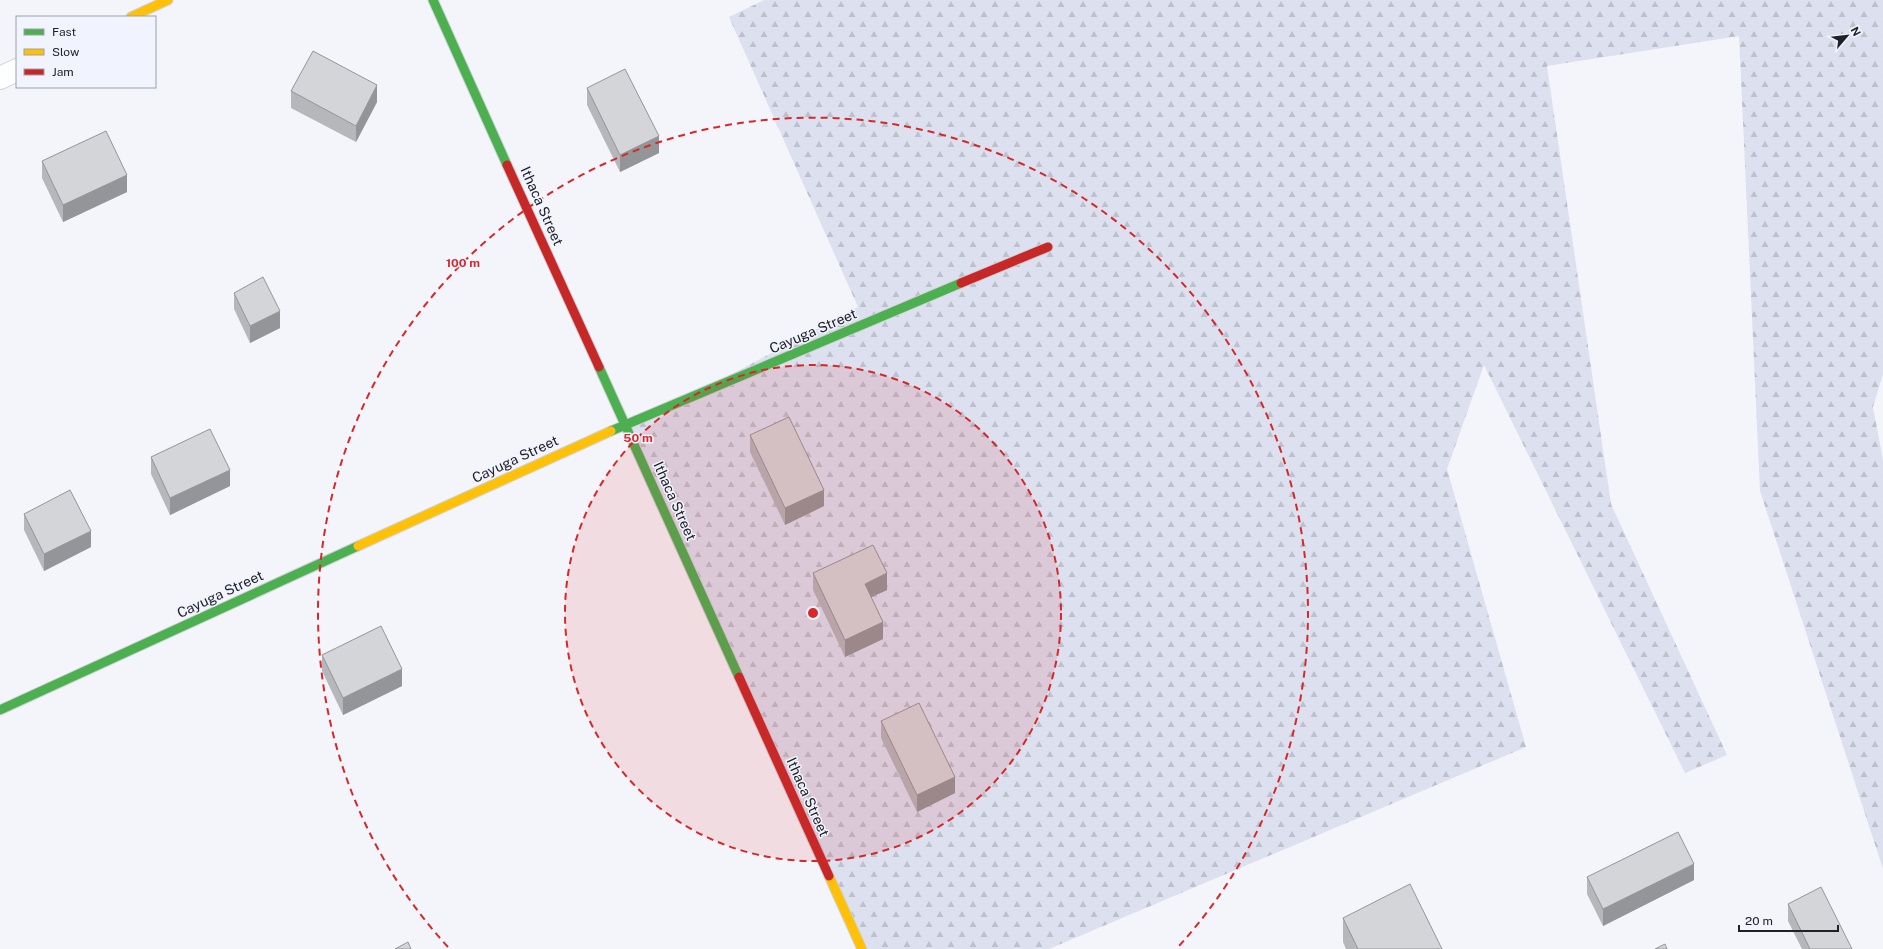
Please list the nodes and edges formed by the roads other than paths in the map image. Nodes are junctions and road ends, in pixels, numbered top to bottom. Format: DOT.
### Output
graph roads {
  1 [pos="168,0"];
  2 [pos="433,0"];
  3 [pos="133,16"];
  4 [pos="16,70"];
  5 [pos="0,78"];
  6 [pos="1048,247"];
  7 [pos="625,424"];
  8 [pos="0,710"];
  9 [pos="858,948"];
  1 -- 3 [label="street"];
  2 -- 7 [label="street, Ithaca Street"];
  4 -- 5 [label="street"];
  6 -- 7 [label="street, Cayuga Street"];
  7 -- 8 [label="street, Cayuga Street"];
  7 -- 9 [label="street, Ithaca Street"];
}
